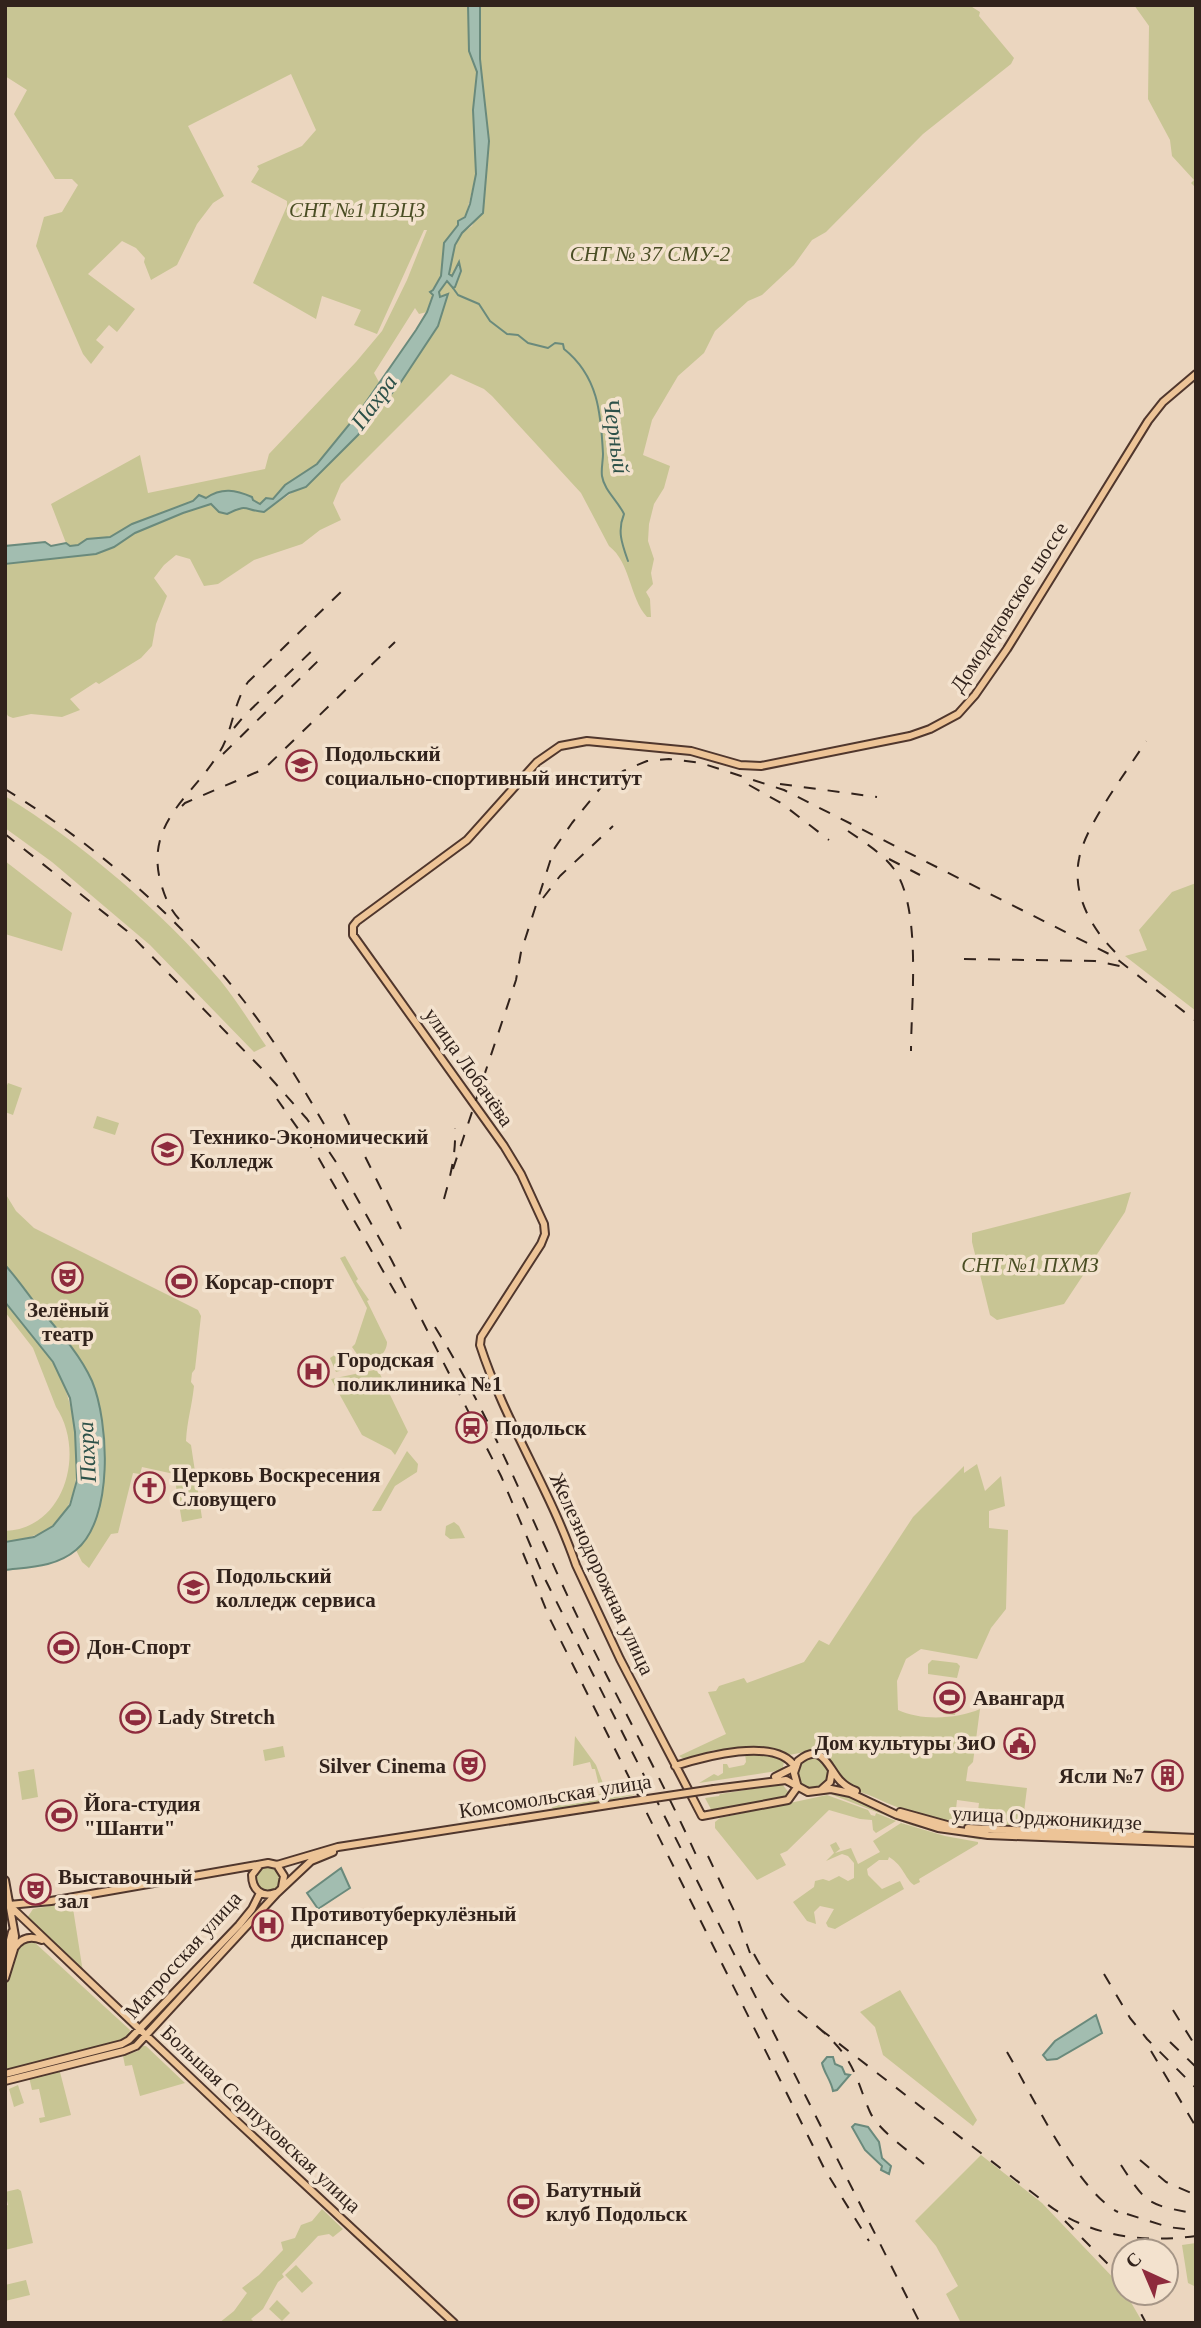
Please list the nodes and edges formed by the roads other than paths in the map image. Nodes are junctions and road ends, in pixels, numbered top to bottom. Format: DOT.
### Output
graph roads {
  1 [pos="1196,374"];
  2 [pos="353,926"];
  3 [pos="545,1234"];
  4 [pos="675,1766"];
  5 [pos="795,1767"];
  6 [pos="831,1767"];
  7 [pos="768,1780"];
  8 [pos="798,1786"];
  9 [pos="820,1791"];
  10 [pos="1196,1840"];
  11 [pos="348,1847"];
  12 [pos="261,1864"];
  13 [pos="277,1865"];
  14 [pos="5,1880"];
  15 [pos="279,1891"];
  16 [pos="260,1893"];
  17 [pos="9,1905"];
  18 [pos="31,1905"];
  19 [pos="19,1916"];
  20 [pos="13,1927"];
  21 [pos="44,1941"];
  22 [pos="15,1949"];
  23 [pos="5,1961"];
  24 [pos="5,1978"];
  25 [pos="140,2030"];
  26 [pos="146,2036"];
  27 [pos="5,2074"];
  28 [pos="5,2081"];
  29 [pos="454,2323"];
  1 -- 2 [label="main road, Домодедовское шоссе"];
  2 -- 3 [label="main road, улица Лобачёва"];
  3 -- 4 [label="main road, Железнодорожная улица"];
  4 -- 5 [label="main road"];
  4 -- 8 [label="main road, Железнодорожная улица"];
  5 -- 6 [label="main road"];
  5 -- 7 [label="main road, Комсомольская улица"];
  5 -- 8 [label="main road"];
  6 -- 9 [label="main road"];
  6 -- 10 [label="main road, улица Орджоникидзе"];
  7 -- 8 [label="main road, Комсомольская улица"];
  7 -- 11 [label="main road, Комсомольская улица, bridge"];
  8 -- 9 [label="main road"];
  9 -- 10 [label="main road, улица Орджоникидзе"];
  11 -- 13 [label="main road, Комсомольская улица"];
  11 -- 15 [label="main road, Комсомольская улица"];
  12 -- 13 [label="main road, Комсомольская улица"];
  12 -- 16 [label="main road"];
  12 -- 18 [label="main road, Комсомольская улица"];
  13 -- 15 [label="main road"];
  14 -- 17 [label="main road"];
  15 -- 16 [label="main road"];
  15 -- 26 [label="main road, Матросская улица"];
  16 -- 25 [label="main road, Матросская улица"];
  17 -- 18 [label="main road, Комсомольская улица"];
  17 -- 19 [label="main road, Большая Серпуховская улица"];
  17 -- 20 [label="main road"];
  18 -- 19 [label="main road"];
  19 -- 20 [label="main road"];
  19 -- 21 [label="main road, Большая Серпуховская улица"];
  20 -- 22 [label="main road"];
  20 -- 23 [label="main road"];
  21 -- 22 [label="main road"];
  21 -- 25 [label="main road, Большая Серпуховская улица"];
  22 -- 24 [label="main road"];
  25 -- 26 [label="main road, Большая Серпуховская улица"];
  25 -- 27 [label="main road, Матросская улица"];
  26 -- 28 [label="main road, Матросская улица"];
  26 -- 29 [label="main road, Большая Серпуховская улица"];
}
